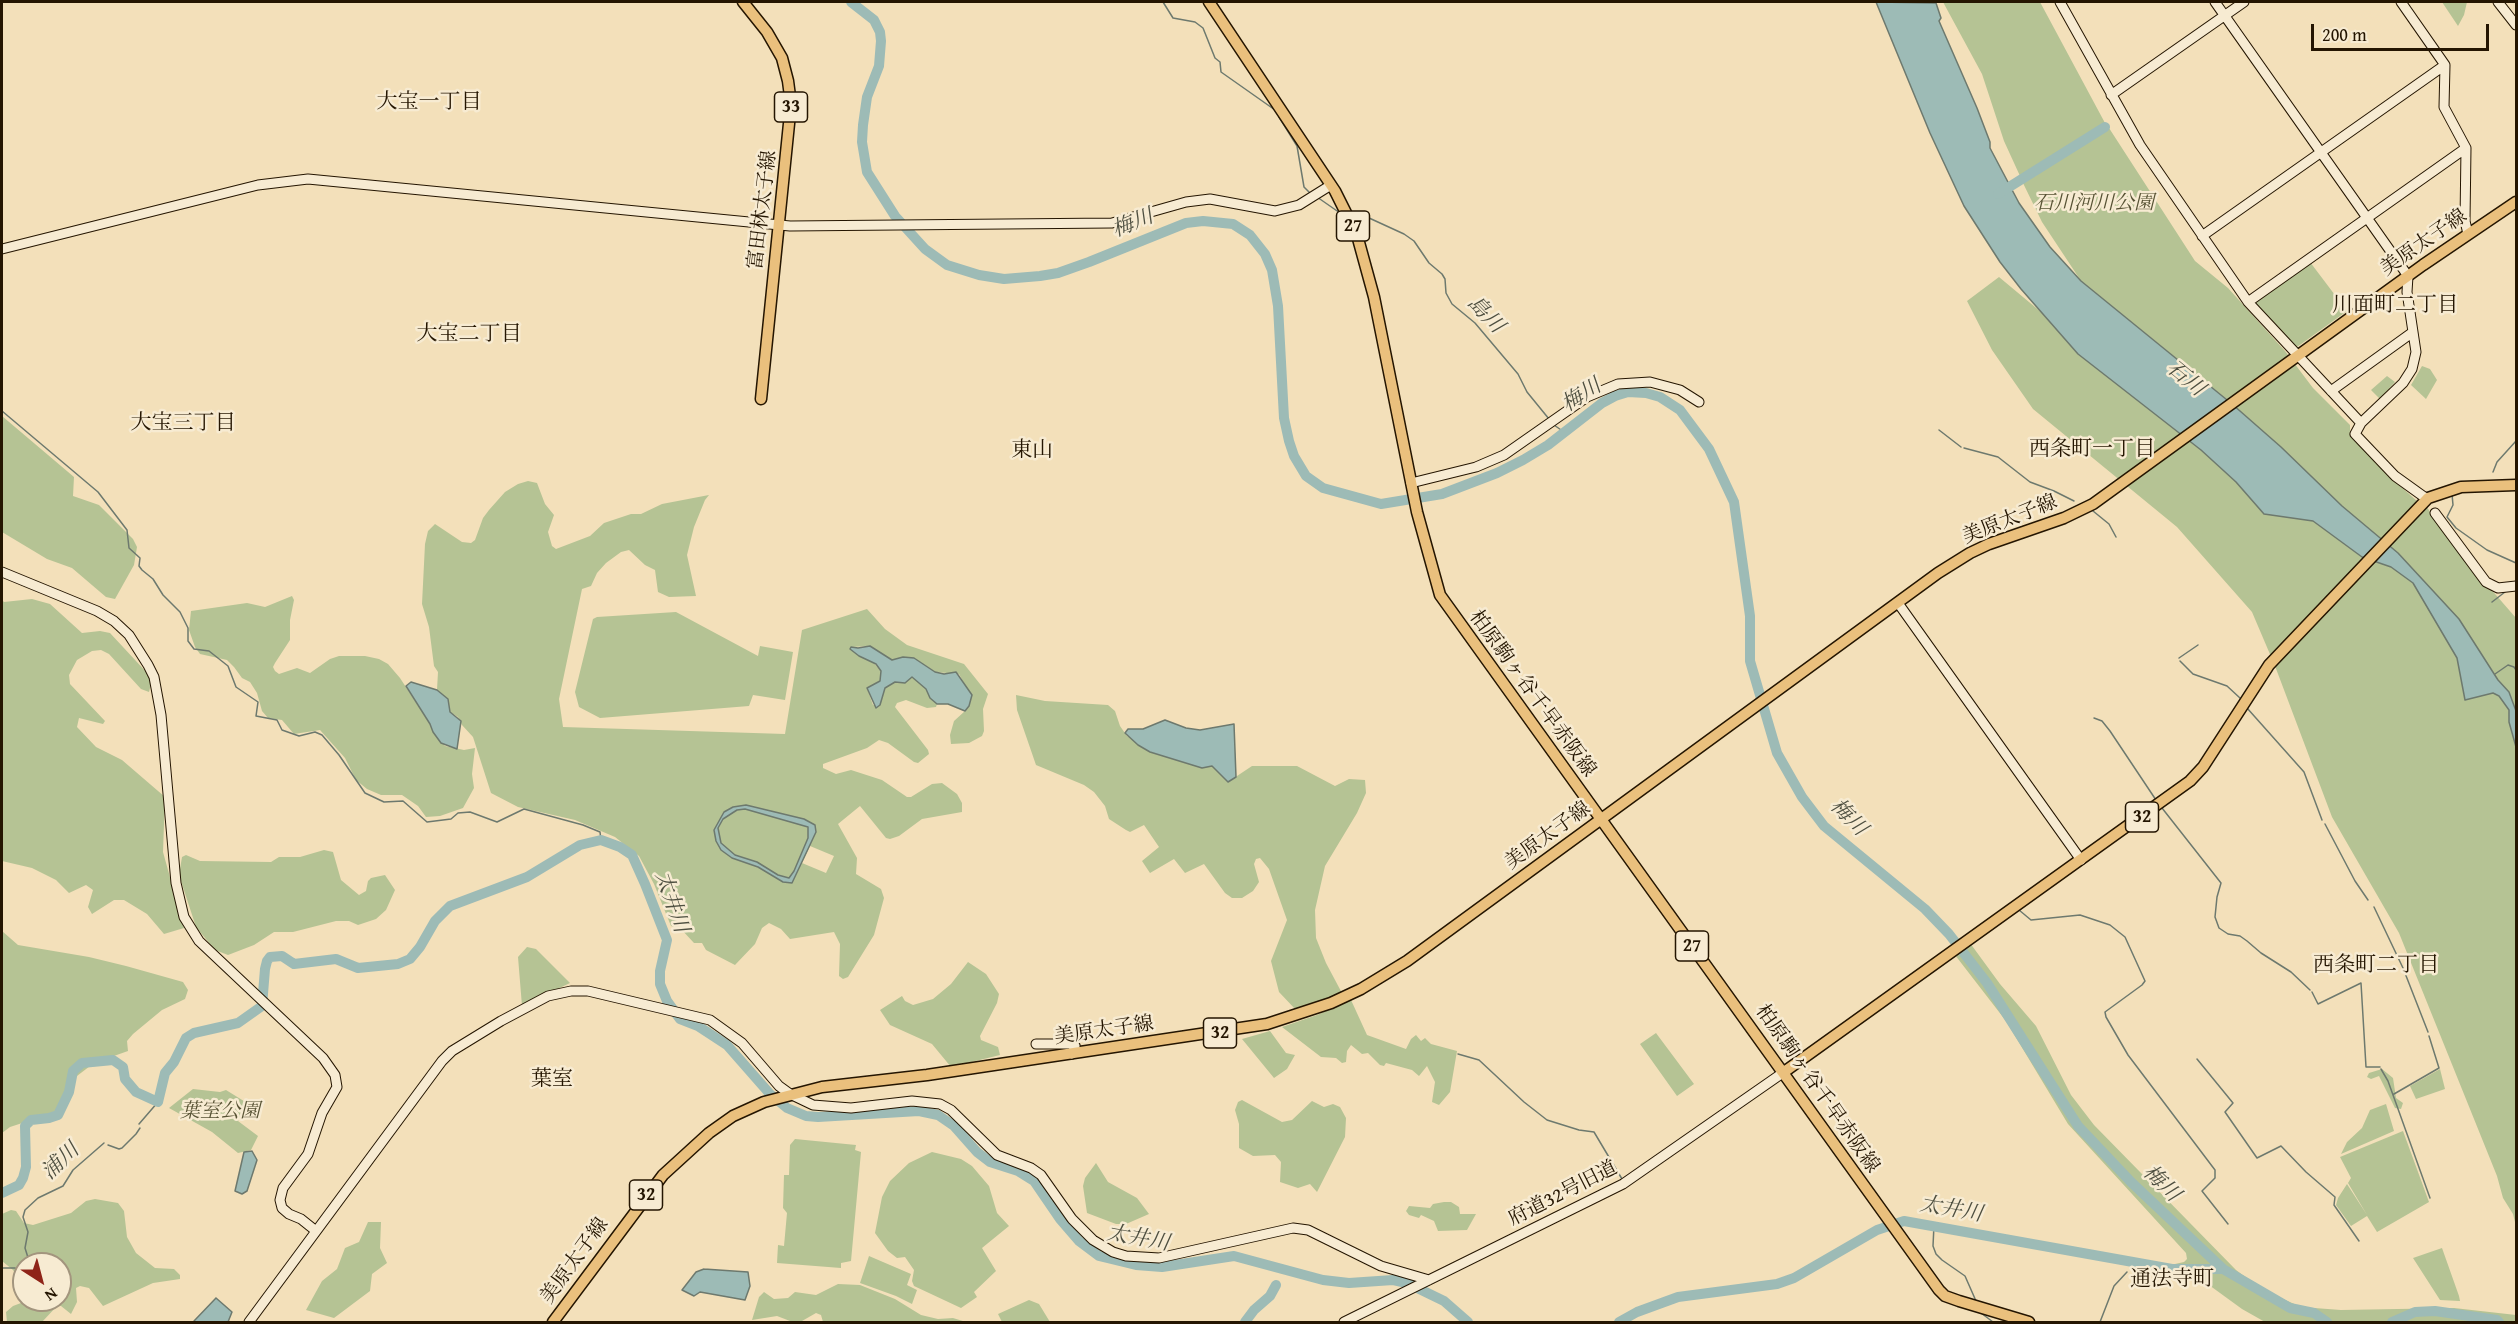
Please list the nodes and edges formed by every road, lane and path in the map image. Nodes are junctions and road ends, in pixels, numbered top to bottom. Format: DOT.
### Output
graph roads {
  1 [pos="743,2"];
  2 [pos="1209,2"];
  3 [pos="2060,2"];
  4 [pos="2215,2"];
  5 [pos="2244,2"];
  6 [pos="2401,2"];
  7 [pos="2498,2"];
  8 [pos="2224,15"];
  9 [pos="2517,25"];
  10 [pos="2445,65"];
  11 [pos="2111,95"];
  12 [pos="2466,148"];
  13 [pos="2321,153"];
  14 [pos="1331,185"];
  15 [pos="2517,202"];
  16 [pos="2367,218"];
  17 [pos="780,226"];
  18 [pos="2468,234"];
  19 [pos="2202,236"];
  20 [pos="2,249"];
  21 [pos="2408,276"];
  22 [pos="2248,302"];
  23 [pos="2413,332"];
  24 [pos="2297,356"];
  25 [pos="2331,391"];
  26 [pos="761,399"];
  27 [pos="1699,402"];
  28 [pos="2361,423"];
  29 [pos="1411,485"];
  30 [pos="2517,485"];
  31 [pos="2426,500"];
  32 [pos="2435,513"];
  33 [pos="2,572"];
  34 [pos="2517,586"];
  35 [pos="1898,603"];
  36 [pos="1600,820"];
  37 [pos="2080,860"];
  38 [pos="1036,1044"];
  39 [pos="1072,1054"];
  40 [pos="1784,1072"];
  41 [pos="786,1095"];
  42 [pos="316,1231"];
  43 [pos="1426,1282"];
  44 [pos="249,1323"];
  45 [pos="553,1323"];
  46 [pos="1344,1323"];
  47 [pos="2029,1323"];
  1 -- 17 [label="main road, 富田林太子線 / 33"];
  2 -- 14 [label="main road, 柏原駒ヶ谷千早赤阪線 / 27"];
  3 -- 11 [label="street"];
  4 -- 8 [label="street"];
  5 -- 8 [label="street"];
  6 -- 10 [label="street"];
  7 -- 9 [label="street"];
  8 -- 11 [label="street"];
  8 -- 13 [label="street"];
  10 -- 12 [label="street"];
  10 -- 13 [label="street"];
  11 -- 19 [label="street"];
  12 -- 16 [label="street"];
  12 -- 18 [label="street"];
  13 -- 16 [label="street"];
  13 -- 19 [label="street"];
  14 -- 17 [label="street"];
  14 -- 29 [label="main road, 柏原駒ヶ谷千早赤阪線 / 27"];
  15 -- 18 [label="main road, 美原太子線 / 32"];
  16 -- 21 [label="street"];
  16 -- 22 [label="street"];
  17 -- 20 [label="street"];
  17 -- 26 [label="main road, 富田林太子線 / 33"];
  18 -- 21 [label="main road, 美原太子線 / 32"];
  19 -- 22 [label="street"];
  21 -- 23 [label="street"];
  21 -- 24 [label="main road, 美原太子線 / 32"];
  22 -- 24 [label="street"];
  23 -- 25 [label="street"];
  23 -- 28 [label="street"];
  24 -- 25 [label="street"];
  24 -- 35 [label="main road, 美原太子線 / 32"];
  25 -- 28 [label="street"];
  27 -- 29 [label="street"];
  28 -- 31 [label="street"];
  29 -- 36 [label="main road, 柏原駒ヶ谷千早赤阪線 / 27"];
  30 -- 31 [label="main road, 32"];
  31 -- 37 [label="main road, 32"];
  32 -- 34 [label="street"];
  33 -- 42 [label="street"];
  35 -- 36 [label="main road, 美原太子線 / 32"];
  35 -- 37 [label="street"];
  36 -- 39 [label="main road, 美原太子線 / 32"];
  36 -- 40 [label="main road, 柏原駒ヶ谷千早赤阪線 / 27"];
  37 -- 40 [label="main road, 32"];
  38 -- 39 [label="street"];
  39 -- 41 [label="main road, 美原太子線 / 32"];
  40 -- 43 [label="street, 府道32号旧道"];
  40 -- 47 [label="main road, 柏原駒ヶ谷千早赤阪線 / 27"];
  41 -- 42 [label="street"];
  41 -- 43 [label="street"];
  41 -- 45 [label="main road, 美原太子線 / 32"];
  42 -- 44 [label="street"];
  43 -- 46 [label="street, 府道32号旧道"];
}
